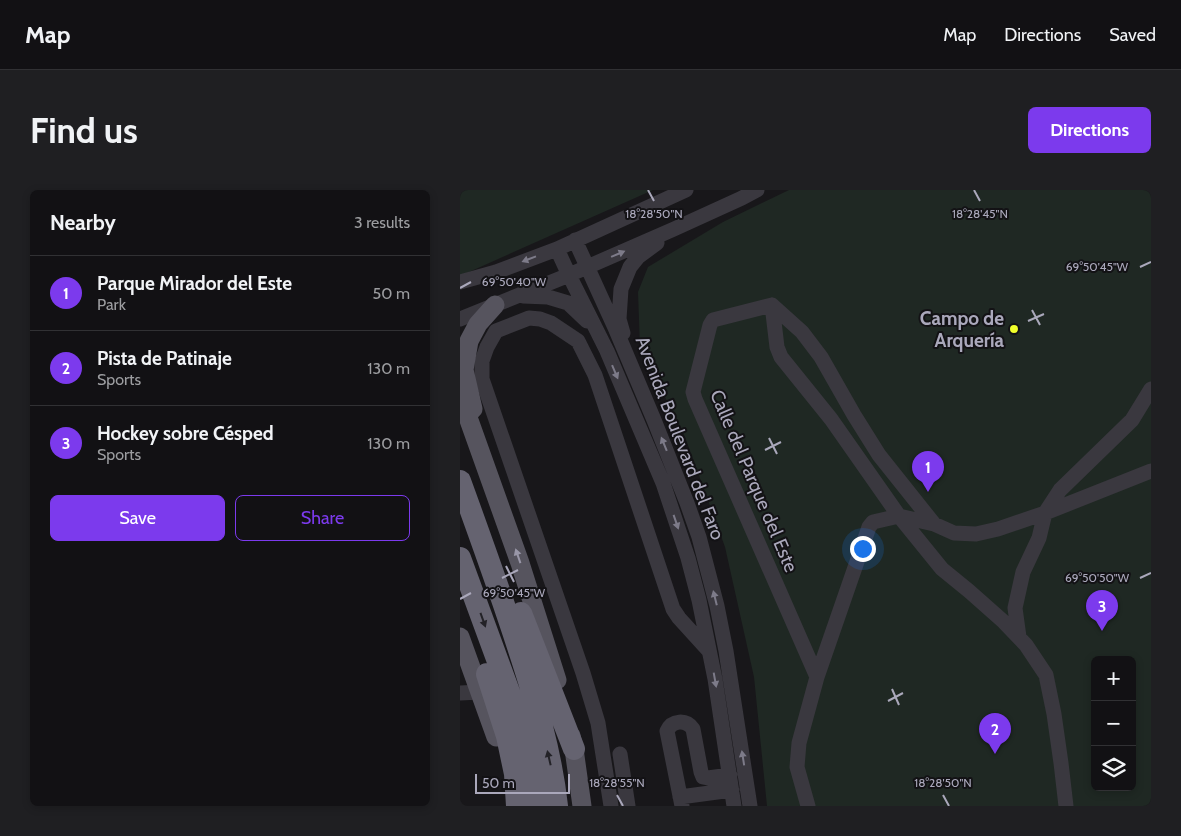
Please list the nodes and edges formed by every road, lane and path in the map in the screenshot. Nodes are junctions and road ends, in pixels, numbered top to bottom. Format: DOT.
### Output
graph roads {
  1 [pos="686,190"];
  2 [pos="757,190"];
  3 [pos="674,229"];
  4 [pos="575,240"];
  5 [pos="557,248"];
  6 [pos="587,267"];
  7 [pos="569,275"];
  8 [pos="460,282"];
  9 [pos="517,296"];
  10 [pos="495,305"];
  11 [pos="772,305"];
  12 [pos="460,319"];
  13 [pos="606,351"];
  14 [pos="629,361"];
  15 [pos="1151,389"];
  16 [pos="460,395"];
  17 [pos="485,462"];
  18 [pos="1151,471"];
  19 [pos="460,480"];
  20 [pos="1045,513"];
  21 [pos="899,516"];
  22 [pos="934,524"];
  23 [pos="460,558"];
  24 [pos="460,603"];
  25 [pos="460,637"];
  26 [pos="1019,637"];
  27 [pos="709,651"];
  28 [pos="817,677"];
  29 [pos="480,692"];
  30 [pos="460,693"];
  31 [pos="574,749"];
  32 [pos="620,754"];
  33 [pos="731,783"];
  34 [pos="705,800"];
  35 [pos="681,802"];
  36 [pos="517,806"];
  37 [pos="536,806"];
  38 [pos="558,806"];
  39 [pos="582,806"];
  40 [pos="611,806"];
  41 [pos="628,806"];
  42 [pos="734,806"];
  43 [pos="750,806"];
  44 [pos="808,806"];
  45 [pos="1066,806"];
  1 -- 4 [label="street"];
  2 -- 3 [label="street"];
  6 -- 3 [label="street, one-way"];
  3 -- 14 [label="street"];
  4 -- 5 [label="street"];
  4 -- 6 [label="street, Avenida Boulevard del Faro"];
  5 -- 7 [label="street, Avenida Boulevard del Faro"];
  5 -- 8 [label="street, one-way"];
  6 -- 7 [label="street"];
  6 -- 14 [label="street, Avenida Boulevard del Faro"];
  7 -- 9 [label="street"];
  7 -- 13 [label="street, Avenida Boulevard del Faro"];
  9 -- 10 [label="street"];
  9 -- 13 [label="street"];
  10 -- 12 [label="street"];
  10 -- 17 [label="main road"];
  11 -- 21 [label="street"];
  11 -- 22 [label="street"];
  11 -- 28 [label="street, Calle del Parque del Este"];
  13 -- 27 [label="street, Avenida Boulevard del Faro, one-way"];
  43 -- 14 [label="street, Avenida Boulevard del Faro, one-way"];
  15 -- 20 [label="street"];
  16 -- 17 [label="main road"];
  31 -- 17 [label="main road, one-way"];
  18 -- 20 [label="street"];
  19 -- 31 [label="highway"];
  38 -- 19 [label="highway, one-way"];
  20 -- 22 [label="street"];
  20 -- 26 [label="street"];
  21 -- 22 [label="street"];
  21 -- 26 [label="street"];
  21 -- 28 [label="street"];
  23 -- 37 [label="highway, one-way"];
  24 -- 36 [label="highway"];
  25 -- 29 [label="main road"];
  26 -- 45 [label="street"];
  27 -- 33 [label="street, Avenida Boulevard del Faro, one-way"];
  27 -- 40 [label="street"];
  28 -- 44 [label="street"];
  29 -- 30 [label="street"];
  29 -- 36 [label="main road"];
  31 -- 39 [label="main road"];
  32 -- 41 [label="street"];
  33 -- 34 [label="street"];
  33 -- 35 [label="street"];
  33 -- 42 [label="street, Avenida Boulevard del Faro"];
  34 -- 35 [label="street"];
}
